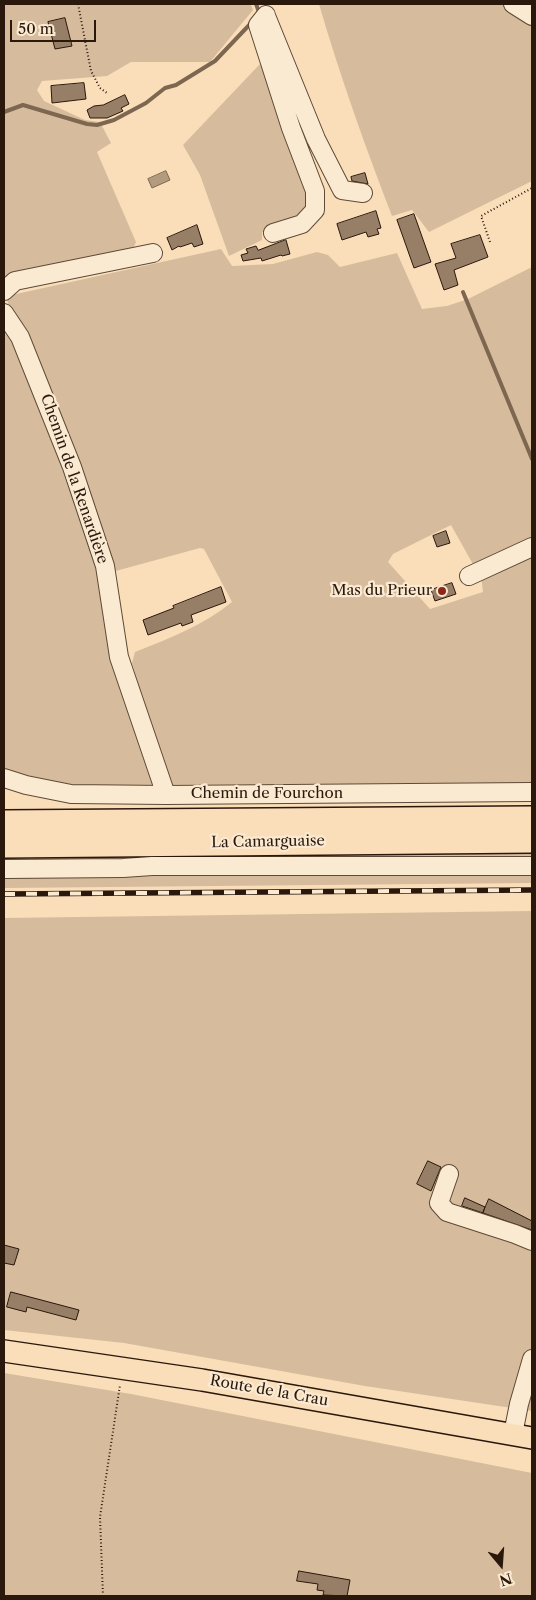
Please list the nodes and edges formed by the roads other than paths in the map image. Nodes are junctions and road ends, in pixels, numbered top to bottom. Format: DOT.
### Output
graph roads {
  1 [pos="514,4"];
  2 [pos="264,10"];
  3 [pos="532,16"];
  4 [pos="363,193"];
  5 [pos="273,233"];
  6 [pos="153,253"];
  7 [pos="4,291"];
  8 [pos="4,314"];
  9 [pos="532,547"];
  10 [pos="469,576"];
  11 [pos="4,778"];
  12 [pos="532,792"];
  13 [pos="166,795"];
  14 [pos="532,818"];
  15 [pos="4,822"];
  16 [pos="532,840"];
  17 [pos="4,845"];
  18 [pos="532,866"];
  19 [pos="4,869"];
  20 [pos="449,1174"];
  21 [pos="532,1241"];
  22 [pos="4,1351"];
  23 [pos="532,1359"];
  24 [pos="522,1436"];
  1 -- 3 [label="street"];
  2 -- 4 [label="street"];
  2 -- 5 [label="street"];
  6 -- 7 [label="street"];
  8 -- 13 [label="street, Chemin de la Renardière"];
  9 -- 10 [label="street"];
  11 -- 13 [label="street, Chemin de Fourchon"];
  12 -- 13 [label="street, Chemin de Fourchon"];
  14 -- 15 [label="highway, La Camarguaise"];
  16 -- 17 [label="highway, La Camarguaise"];
  18 -- 19 [label="street"];
  20 -- 21 [label="street"];
  22 -- 24 [label="main road, Route de la Crau"];
  23 -- 24 [label="street"];
}
